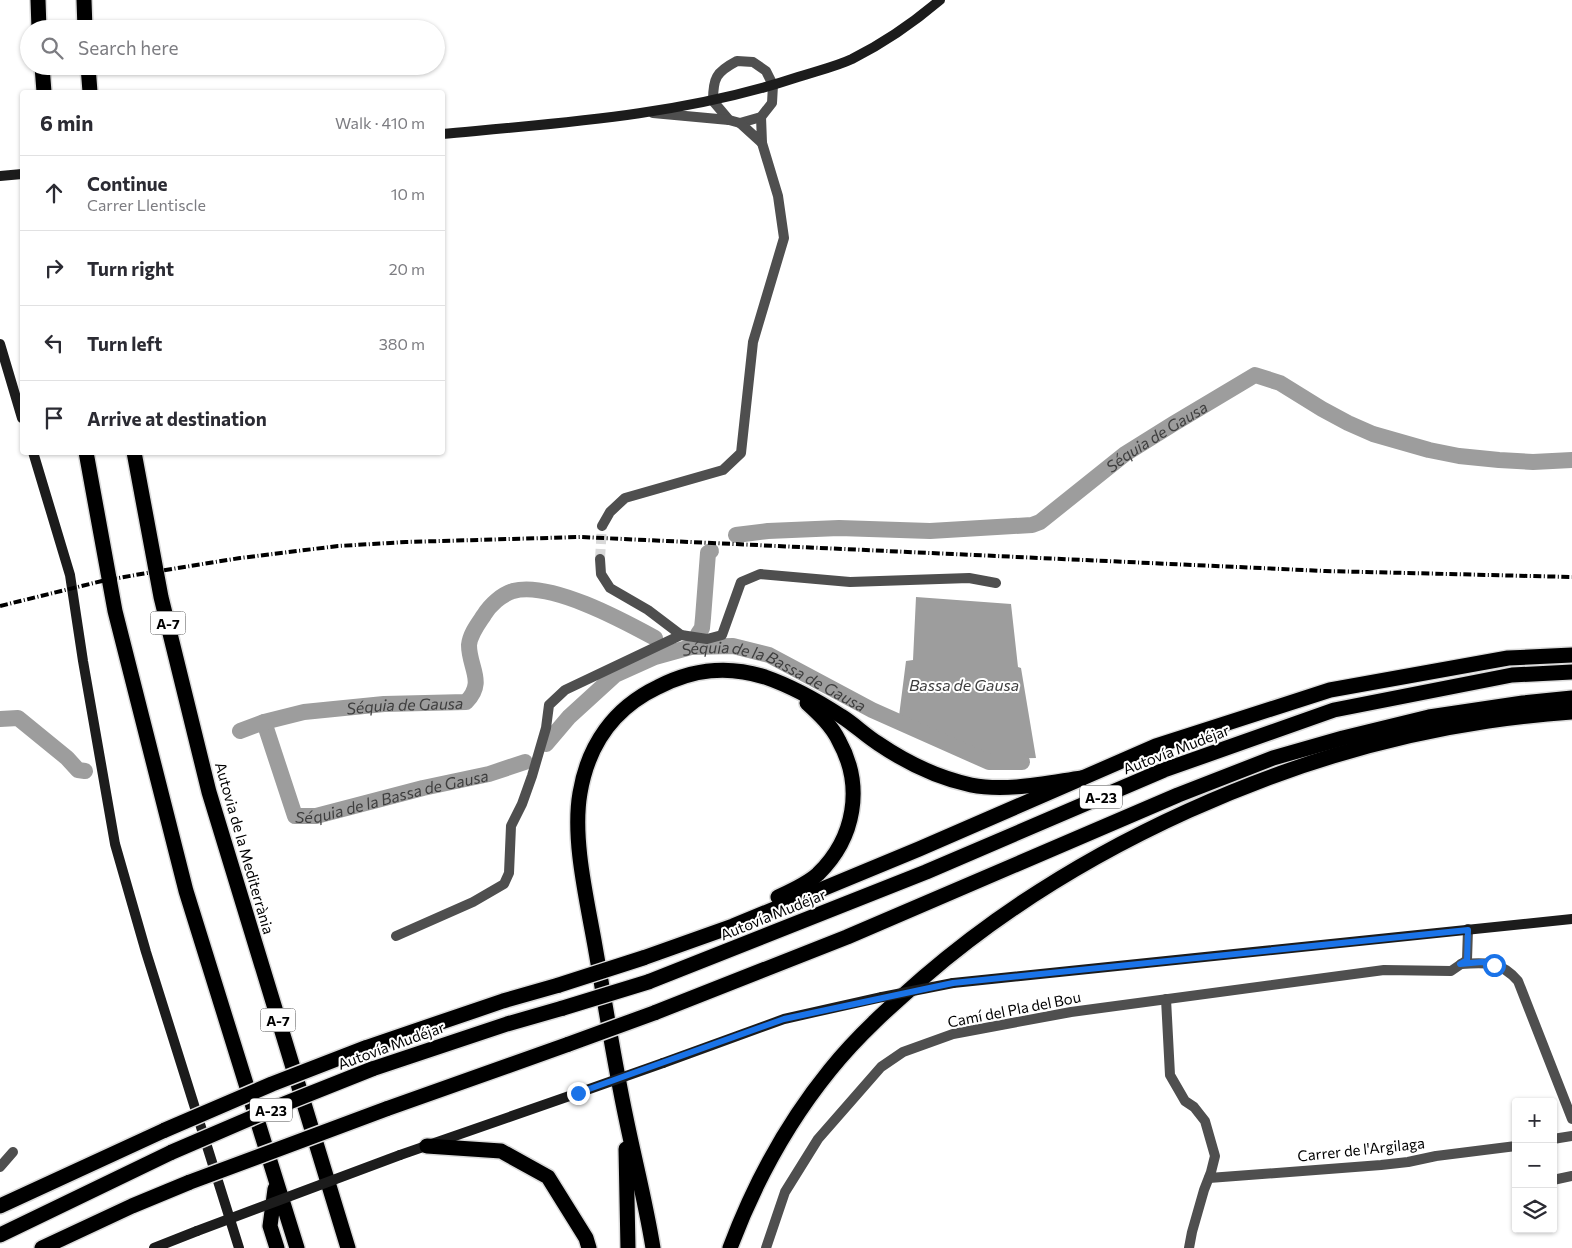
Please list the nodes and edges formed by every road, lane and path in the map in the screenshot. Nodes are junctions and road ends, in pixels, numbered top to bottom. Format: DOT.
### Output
graph roads {
  1 [pos="38,0"];
  2 [pos="84,0"];
  3 [pos="940,0"];
  4 [pos="39,20"];
  5 [pos="85,20"];
  6 [pos="43,75"];
  7 [pos="89,75"];
  8 [pos="773,85"];
  9 [pos="44,90"];
  10 [pos="90,90"];
  11 [pos="713,101"];
  12 [pos="648,112"];
  13 [pos="761,117"];
  14 [pos="729,120"];
  15 [pos="740,123"];
  16 [pos="445,134"];
  17 [pos="762,143"];
  18 [pos="20,174"];
  19 [pos="0,176"];
  20 [pos="0,344"];
  21 [pos="20,411"];
  22 [pos="34,455"];
  23 [pos="87,455"];
  24 [pos="135,455"];
  25 [pos="602,526"];
  26 [pos="600,559"];
  27 [pos="996,583"];
  28 [pos="681,635"];
  29 [pos="1572,655"];
  30 [pos="1572,672"];
  31 [pos="796,691"];
  32 [pos="1572,698"];
  33 [pos="1572,712"];
  34 [pos="1082,778"];
  35 [pos="1572,919"];
  36 [pos="1468,930"];
  37 [pos="396,936"];
  38 [pos="643,958"];
  39 [pos="1460,964"];
  40 [pos="1166,999"];
  41 [pos="626,1118"];
  42 [pos="1572,1120"];
  43 [pos="1572,1136"];
  44 [pos="1557,1138"];
  45 [pos="427,1146"];
  46 [pos="1512,1146"];
  47 [pos="14,1152"];
  48 [pos="0,1167"];
  49 [pos="1572,1176"];
  50 [pos="1209,1178"];
  51 [pos="1557,1179"];
  52 [pos="276,1180"];
  53 [pos="0,1206"];
  54 [pos="0,1235"];
  55 [pos="42,1248"];
  56 [pos="154,1248"];
  57 [pos="239,1248"];
  58 [pos="277,1248"];
  59 [pos="297,1248"];
  60 [pos="348,1248"];
  61 [pos="589,1248"];
  62 [pos="628,1248"];
  63 [pos="653,1248"];
  64 [pos="730,1248"];
  65 [pos="766,1248"];
  66 [pos="1189,1248"];
  1 -- 4 [label="highway"];
  2 -- 5 [label="highway"];
  3 -- 8 [label="main road"];
  6 -- 9 [label="highway"];
  7 -- 10 [label="highway"];
  8 -- 11 [label="main road"];
  8 -- 11 [label="street"];
  8 -- 13 [label="street"];
  11 -- 12 [label="main road"];
  11 -- 14 [label="street"];
  12 -- 14 [label="street"];
  12 -- 16 [label="main road"];
  13 -- 15 [label="street"];
  13 -- 17 [label="street"];
  14 -- 15 [label="street"];
  15 -- 17 [label="street"];
  17 -- 25 [label="street"];
  18 -- 19 [label="main road"];
  20 -- 21 [label="main road"];
  22 -- 57 [label="main road"];
  23 -- 52 [label="highway"];
  24 -- 60 [label="highway, Autovia de la Mediterrània / A-7"];
  26 -- 28 [label="street"];
  27 -- 28 [label="street"];
  28 -- 37 [label="street"];
  29 -- 34 [label="highway"];
  30 -- 54 [label="highway, Autovía Mudéjar / A-23, bridge"];
  31 -- 34 [label="highway"];
  31 -- 38 [label="highway"];
  31 -- 41 [label="highway"];
  32 -- 55 [label="highway, A-23, bridge"];
  33 -- 64 [label="highway"];
  34 -- 38 [label="highway"];
  35 -- 36 [label="main road"];
  36 -- 39 [label="street"];
  36 -- 45 [label="main road, bridge"];
  38 -- 53 [label="highway, bridge"];
  39 -- 40 [label="street, Camí del Pla del Bou"];
  39 -- 42 [label="street, Camí del Pla del Bou"];
  40 -- 50 [label="street"];
  40 -- 65 [label="street, Camí del Pla del Bou"];
  41 -- 62 [label="highway"];
  41 -- 63 [label="highway"];
  43 -- 44 [label="street"];
  45 -- 56 [label="main road, bridge"];
  45 -- 61 [label="highway"];
  46 -- 50 [label="street, Carrer de l'Argilaga"];
  47 -- 48 [label="street"];
  49 -- 51 [label="street"];
  50 -- 66 [label="street"];
  52 -- 58 [label="highway"];
  52 -- 59 [label="highway"];
}
